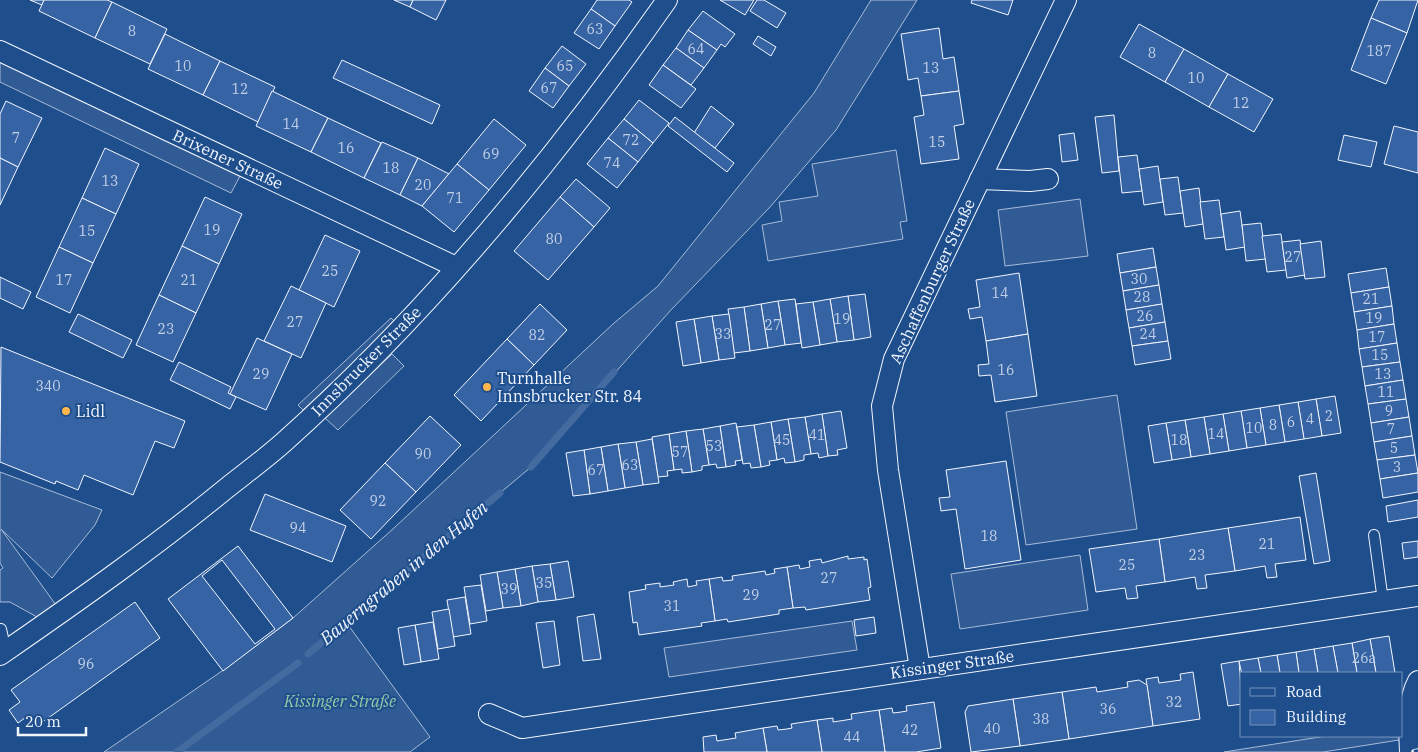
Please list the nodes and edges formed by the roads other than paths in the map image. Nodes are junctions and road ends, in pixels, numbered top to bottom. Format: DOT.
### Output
graph roads {
  1 [pos="667,0"];
  2 [pos="1066,0"];
  3 [pos="0,51"];
  4 [pos="1048,178"];
  5 [pos="980,179"];
  6 [pos="456,267"];
  7 [pos="1374,534"];
  8 [pos="1418,596"];
  9 [pos="1383,601"];
  10 [pos="1,629"];
  11 [pos="3,653"];
  12 [pos="920,669"];
  13 [pos="1418,681"];
  14 [pos="489,714"];
  15 [pos="1410,752"];
  1 -- 6 [label="street, Innsbrucker Straße"];
  2 -- 5 [label="street, Aschaffenburger Straße"];
  3 -- 6 [label="street, Brixener Straße"];
  4 -- 5 [label="street"];
  5 -- 12 [label="street, Aschaffenburger Straße"];
  6 -- 11 [label="street, Innsbrucker Straße"];
  7 -- 9 [label="lane"];
  8 -- 9 [label="street, Kissinger Straße"];
  9 -- 12 [label="street, Kissinger Straße"];
  10 -- 11 [label="lane"];
  12 -- 14 [label="street, Kissinger Straße"];
  13 -- 15 [label="street"];
}
